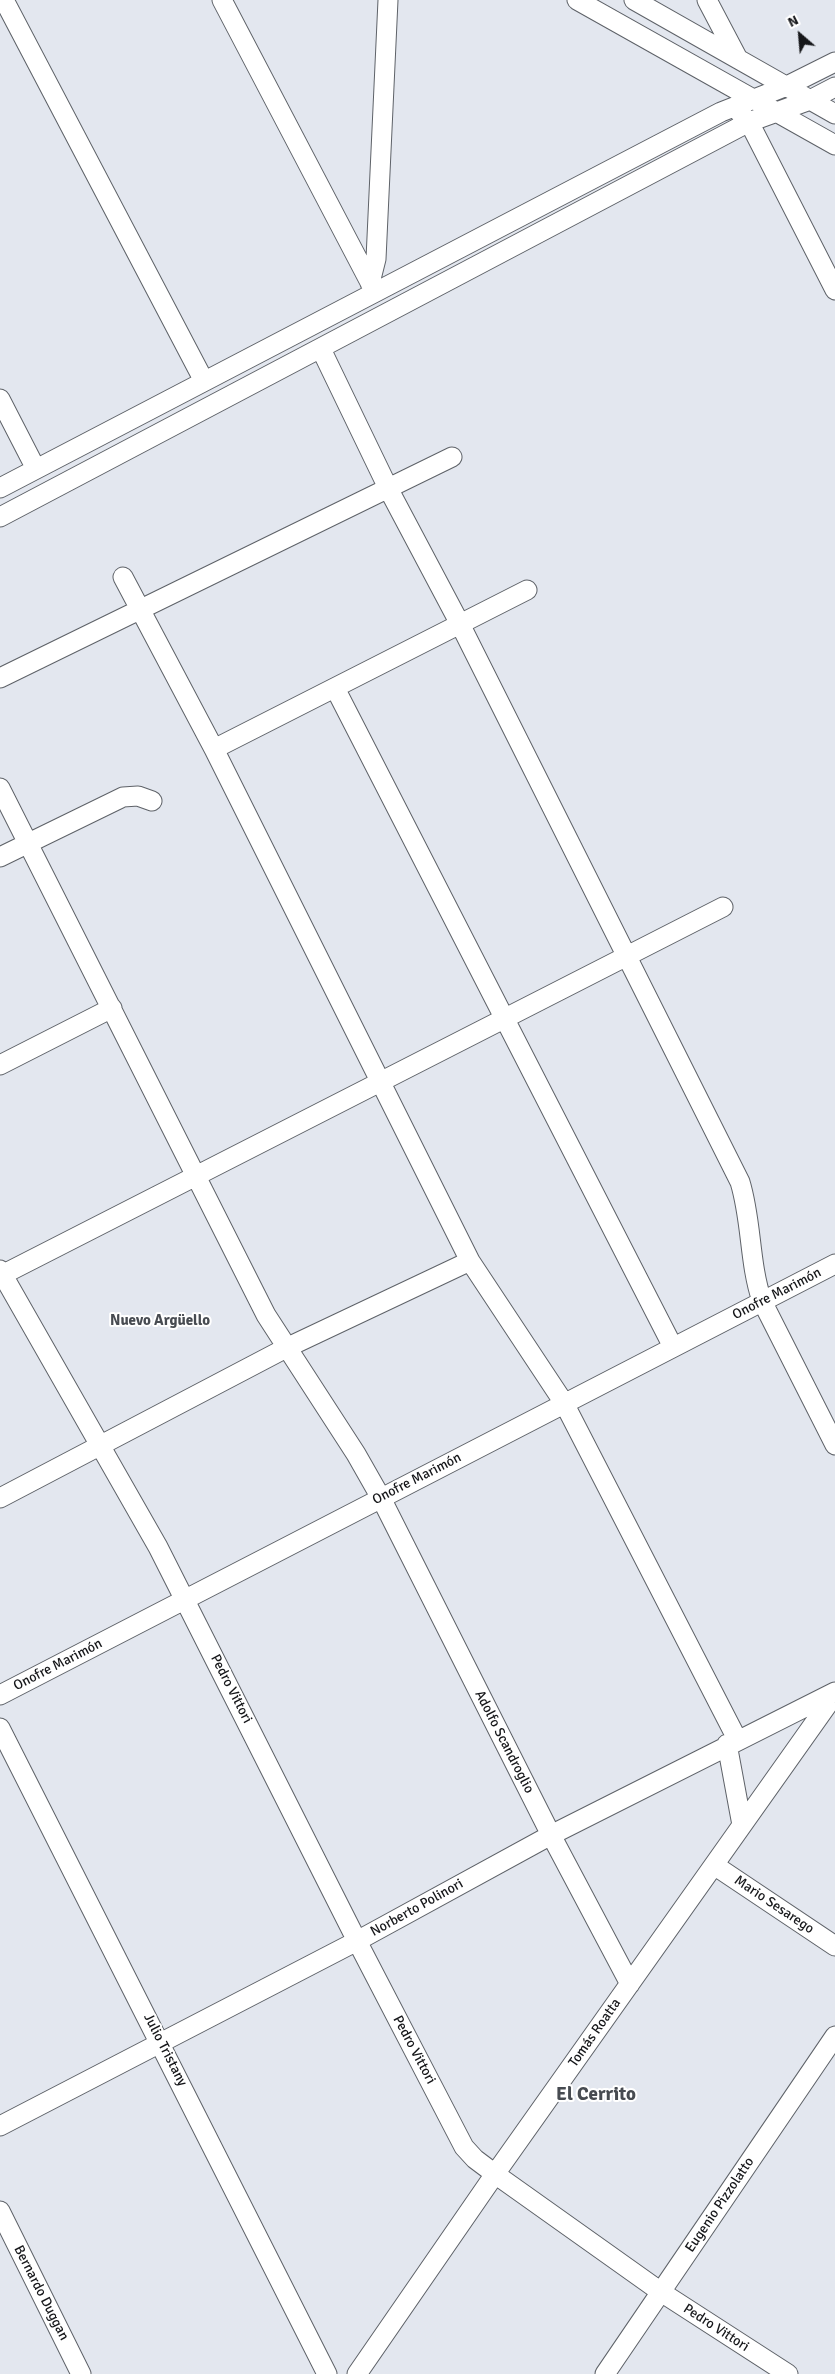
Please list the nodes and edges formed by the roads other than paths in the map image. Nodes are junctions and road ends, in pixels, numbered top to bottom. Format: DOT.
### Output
graph roads {
  1 [pos="4,0"];
  2 [pos="222,0"];
  3 [pos="388,0"];
  4 [pos="577,0"];
  5 [pos="634,0"];
  6 [pos="707,0"];
  7 [pos="738,59"];
  8 [pos="835,62"];
  9 [pos="787,86"];
  10 [pos="835,87"];
  11 [pos="754,100"];
  12 [pos="810,100"];
  13 [pos="734,107"];
  14 [pos="777,113"];
  15 [pos="835,114"];
  16 [pos="749,122"];
  17 [pos="835,145"];
  18 [pos="372,287"];
  19 [pos="835,290"];
  20 [pos="321,349"];
  21 [pos="204,382"];
  22 [pos="0,399"];
  23 [pos="452,457"];
  24 [pos="36,469"];
  25 [pos="0,488"];
  26 [pos="389,490"];
  27 [pos="0,517"];
  28 [pos="123,577"];
  29 [pos="527,590"];
  30 [pos="140,609"];
  31 [pos="460,624"];
  32 [pos="0,678"];
  33 [pos="335,688"];
  34 [pos="214,749"];
  35 [pos="0,788"];
  36 [pos="152,801"];
  37 [pos="27,843"];
  38 [pos="0,857"];
  39 [pos="723,907"];
  40 [pos="627,956"];
  41 [pos="112,1008"];
  42 [pos="506,1018"];
  43 [pos="0,1065"];
  44 [pos="379,1082"];
  45 [pos="197,1176"];
  46 [pos="470,1261"];
  47 [pos="835,1264"];
  48 [pos="1,1274"];
  49 [pos="762,1302"];
  50 [pos="673,1347"];
  51 [pos="286,1348"];
  52 [pos="564,1403"];
  53 [pos="835,1445"];
  54 [pos="100,1446"];
  55 [pos="0,1498"];
  56 [pos="381,1498"];
  57 [pos="186,1600"];
  58 [pos="1,1693"];
  59 [pos="835,1693"];
  60 [pos="0,1728"];
  61 [pos="732,1742"];
  62 [pos="742,1825"];
  63 [pos="551,1835"];
  64 [pos="714,1865"];
  65 [pos="357,1941"];
  66 [pos="835,1946"];
  67 [pos="630,1984"];
  68 [pos="835,2036"];
  69 [pos="162,2044"];
  70 [pos="0,2126"];
  71 [pos="495,2174"];
  72 [pos="0,2211"];
  73 [pos="661,2292"];
  74 [pos="81,2374"];
  75 [pos="327,2374"];
  76 [pos="357,2374"];
  77 [pos="605,2374"];
  78 [pos="788,2374"];
  1 -- 21 [label="street"];
  2 -- 18 [label="street"];
  3 -- 18 [label="street"];
  4 -- 11 [label="street"];
  5 -- 7 [label="street"];
  6 -- 7 [label="street"];
  7 -- 9 [label="street"];
  8 -- 9 [label="street"];
  9 -- 11 [label="street"];
  9 -- 12 [label="street"];
  10 -- 12 [label="street"];
  11 -- 13 [label="street"];
  11 -- 14 [label="street"];
  12 -- 14 [label="street"];
  12 -- 15 [label="street"];
  13 -- 16 [label="street"];
  13 -- 18 [label="street"];
  14 -- 16 [label="street"];
  14 -- 17 [label="street"];
  16 -- 19 [label="street"];
  16 -- 20 [label="street"];
  18 -- 21 [label="street"];
  20 -- 26 [label="street"];
  20 -- 27 [label="street"];
  21 -- 24 [label="street"];
  22 -- 24 [label="street"];
  23 -- 26 [label="street"];
  24 -- 25 [label="street"];
  26 -- 30 [label="street"];
  26 -- 31 [label="street"];
  28 -- 30 [label="street"];
  29 -- 31 [label="street"];
  30 -- 32 [label="street"];
  30 -- 34 [label="street"];
  31 -- 33 [label="street"];
  31 -- 40 [label="street"];
  33 -- 34 [label="street"];
  33 -- 42 [label="street"];
  34 -- 44 [label="street"];
  35 -- 37 [label="street, Adolfo Scandroglio"];
  36 -- 37 [label="street"];
  37 -- 38 [label="street"];
  37 -- 41 [label="street, Adolfo Scandroglio"];
  39 -- 40 [label="street"];
  40 -- 42 [label="street"];
  40 -- 49 [label="street"];
  41 -- 43 [label="street"];
  41 -- 45 [label="street, Adolfo Scandroglio"];
  42 -- 44 [label="street"];
  42 -- 50 [label="street"];
  44 -- 45 [label="street"];
  44 -- 46 [label="street"];
  45 -- 48 [label="street"];
  45 -- 51 [label="street, Adolfo Scandroglio"];
  46 -- 51 [label="street"];
  46 -- 52 [label="street"];
  47 -- 49 [label="street, Onofre Marimón"];
  48 -- 54 [label="street, Pedro Vittori"];
  49 -- 50 [label="street, Onofre Marimón"];
  49 -- 53 [label="street"];
  50 -- 52 [label="street, Onofre Marimón"];
  51 -- 54 [label="street"];
  51 -- 56 [label="street, Adolfo Scandroglio"];
  52 -- 56 [label="street, Onofre Marimón"];
  52 -- 61 [label="street"];
  54 -- 55 [label="street"];
  54 -- 57 [label="street, Pedro Vittori"];
  56 -- 57 [label="street, Onofre Marimón"];
  56 -- 63 [label="street, Adolfo Scandroglio"];
  57 -- 58 [label="street, Onofre Marimón"];
  57 -- 65 [label="street, Pedro Vittori"];
  59 -- 61 [label="street, Norberto Polinori"];
  59 -- 62 [label="street, Tomás Roatta"];
  60 -- 69 [label="street, Julio Tristany"];
  61 -- 62 [label="street"];
  61 -- 63 [label="street, Norberto Polinori"];
  62 -- 64 [label="street, Tomás Roatta"];
  63 -- 65 [label="street, Norberto Polinori"];
  63 -- 67 [label="street, Adolfo Scandroglio"];
  64 -- 66 [label="street, Mario Sesarego"];
  64 -- 67 [label="street, Tomás Roatta"];
  65 -- 69 [label="street, Norberto Polinori"];
  65 -- 71 [label="street, Pedro Vittori"];
  67 -- 71 [label="street, Tomás Roatta"];
  68 -- 73 [label="street, Eugenio Pizzolatto"];
  69 -- 70 [label="street, Norberto Polinori"];
  69 -- 75 [label="street, Julio Tristany"];
  71 -- 73 [label="street, Pedro Vittori"];
  71 -- 76 [label="street, Tomás Roatta"];
  72 -- 74 [label="street, Bernardo Duggan"];
  73 -- 77 [label="street, Eugenio Pizzolatto"];
  73 -- 78 [label="street, Pedro Vittori"];
}
